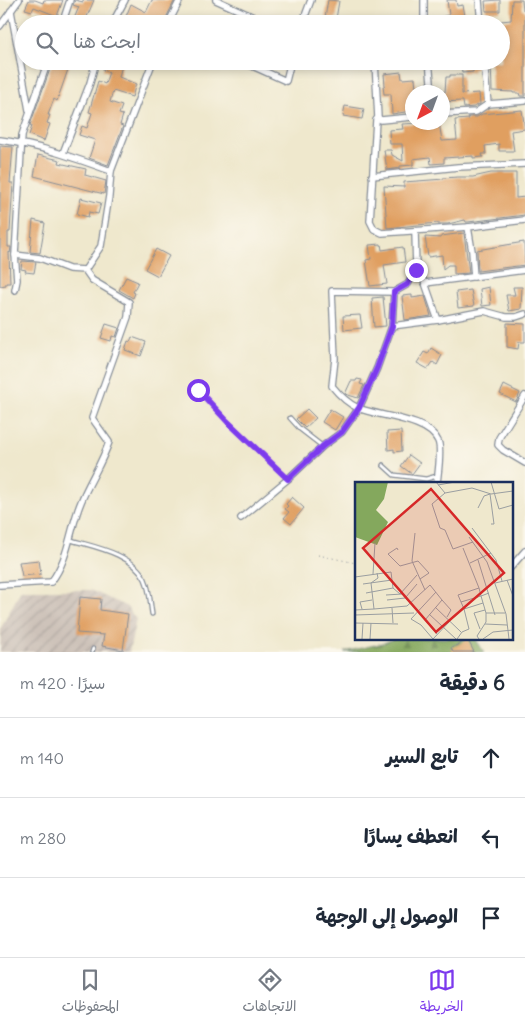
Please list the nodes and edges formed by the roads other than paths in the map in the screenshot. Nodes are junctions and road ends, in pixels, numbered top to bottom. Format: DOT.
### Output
graph roads {
  1 [pos="19,0"];
  2 [pos="70,0"];
  3 [pos="125,0"];
  4 [pos="180,0"];
  5 [pos="216,0"];
  6 [pos="311,0"];
  7 [pos="424,0"];
  8 [pos="478,0"];
  9 [pos="11,11"];
  10 [pos="65,15"];
  11 [pos="117,15"];
  12 [pos="172,15"];
  13 [pos="249,15"];
  14 [pos="305,15"];
  15 [pos="424,15"];
  16 [pos="480,15"];
  17 [pos="0,26"];
  18 [pos="15,32"];
  19 [pos="22,70"];
  20 [pos="45,70"];
  21 [pos="94,70"];
  22 [pos="150,70"];
  23 [pos="261,70"];
  24 [pos="289,70"];
  25 [pos="375,70"];
  26 [pos="430,70"];
  27 [pos="485,70"];
  28 [pos="431,85"];
  29 [pos="525,101"];
  30 [pos="488,104"];
  31 [pos="30,112"];
  32 [pos="450,114"];
  33 [pos="378,118"];
  34 [pos="405,118"];
  35 [pos="0,140"];
  36 [pos="21,143"];
  37 [pos="63,153"];
  38 [pos="525,164"];
  39 [pos="111,171"];
  40 [pos="372,176"];
  41 [pos="525,220"];
  42 [pos="468,226"];
  43 [pos="415,231"];
  44 [pos="15,255"];
  45 [pos="85,270"];
  46 [pos="416,270"];
  47 [pos="525,270"];
  48 [pos="474,277"];
  49 [pos="425,283"];
  50 [pos="15,290"];
  51 [pos="394,292"];
  52 [pos="525,314"];
  53 [pos="438,320"];
  54 [pos="392,326"];
  55 [pos="524,399"];
  56 [pos="359,408"];
  57 [pos="290,418"];
  58 [pos="323,446"];
  59 [pos="525,463"];
  60 [pos="383,465"];
  61 [pos="438,476"];
  62 [pos="437,482"];
  63 [pos="240,518"];
  64 [pos="71,540"];
  65 [pos="525,551"];
  66 [pos="512,566"];
  67 [pos="0,585"];
  68 [pos="152,614"];
  1 -- 9 [label="street"];
  2 -- 10 [label="street"];
  3 -- 11 [label="street"];
  4 -- 12 [label="street"];
  5 -- 13 [label="street"];
  6 -- 14 [label="street"];
  7 -- 15 [label="street"];
  8 -- 16 [label="street"];
  9 -- 17 [label="street"];
  9 -- 18 [label="street"];
  19 -- 31 [label="street"];
  20 -- 31 [label="street"];
  21 -- 37 [label="street"];
  22 -- 39 [label="street"];
  23 -- 24 [label="street"];
  25 -- 33 [label="street"];
  26 -- 28 [label="street"];
  27 -- 30 [label="street"];
  29 -- 30 [label="street"];
  30 -- 32 [label="street"];
  31 -- 36 [label="street"];
  33 -- 34 [label="street"];
  33 -- 40 [label="street"];
  35 -- 36 [label="street"];
  36 -- 37 [label="street"];
  36 -- 44 [label="street"];
  37 -- 39 [label="street"];
  38 -- 40 [label="street"];
  39 -- 45 [label="street"];
  40 -- 43 [label="street"];
  41 -- 42 [label="street"];
  42 -- 43 [label="street"];
  42 -- 48 [label="street"];
  43 -- 46 [label="street"];
  44 -- 45 [label="street"];
  44 -- 50 [label="street"];
  45 -- 64 [label="street"];
  46 -- 49 [label="street"];
  46 -- 51 [label="street"];
  47 -- 48 [label="street"];
  48 -- 49 [label="street"];
  49 -- 53 [label="street"];
  51 -- 54 [label="street"];
  51 -- 56 [label="street"];
  52 -- 53 [label="street"];
  53 -- 54 [label="street"];
  54 -- 56 [label="street"];
  55 -- 59 [label="street"];
  56 -- 58 [label="street"];
  56 -- 61 [label="street"];
  57 -- 58 [label="lane"];
  58 -- 63 [label="street"];
  60 -- 61 [label="lane"];
  61 -- 62 [label="street"];
  64 -- 67 [label="street"];
  64 -- 68 [label="lane"];
  65 -- 66 [label="street"];
}
